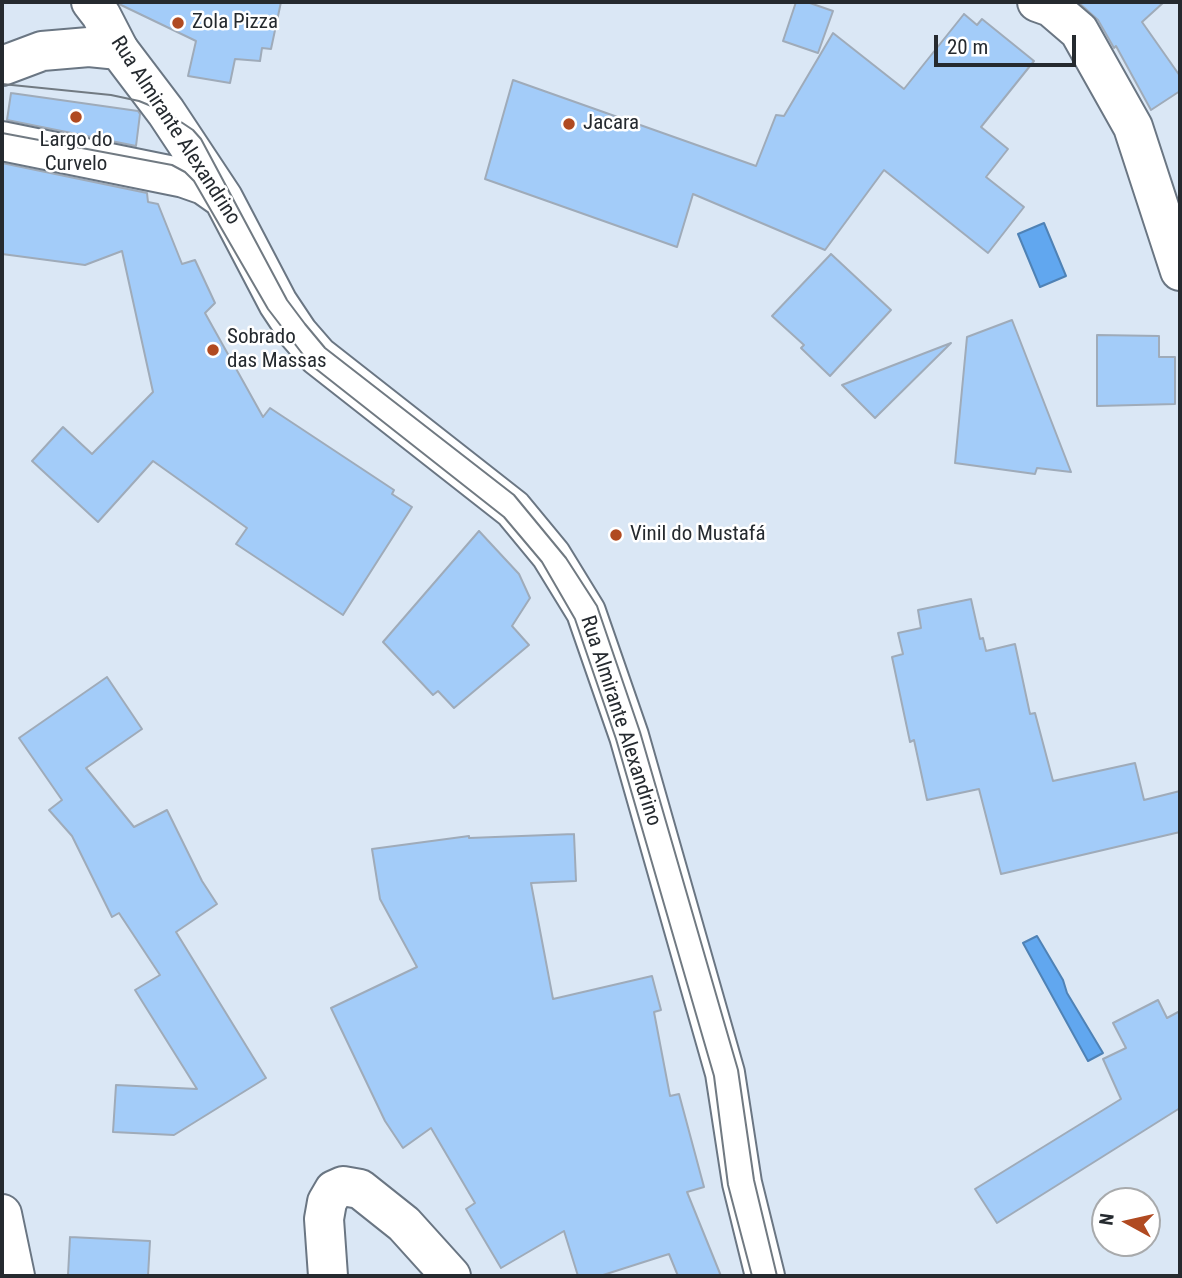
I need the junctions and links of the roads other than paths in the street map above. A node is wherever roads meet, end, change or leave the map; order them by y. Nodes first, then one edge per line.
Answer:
1 (1037, 2) edge
2 (102, 6) edge
3 (119, 50) junction
4 (2, 66) edge
5 (2, 141) edge
6 (223, 198) junction
7 (1180, 271) edge
8 (2, 1214) edge
9 (15, 1276) edge
10 (328, 1276) edge
11 (451, 1276) edge
12 (765, 1276) edge

1 - 7 street
2 - 3 street, Rua Almirante Alexandrino
3 - 4 street
3 - 6 street, Rua Almirante Alexandrino
5 - 6 street
6 - 12 street, Rua Almirante Alexandrino
8 - 9 street
10 - 11 street

